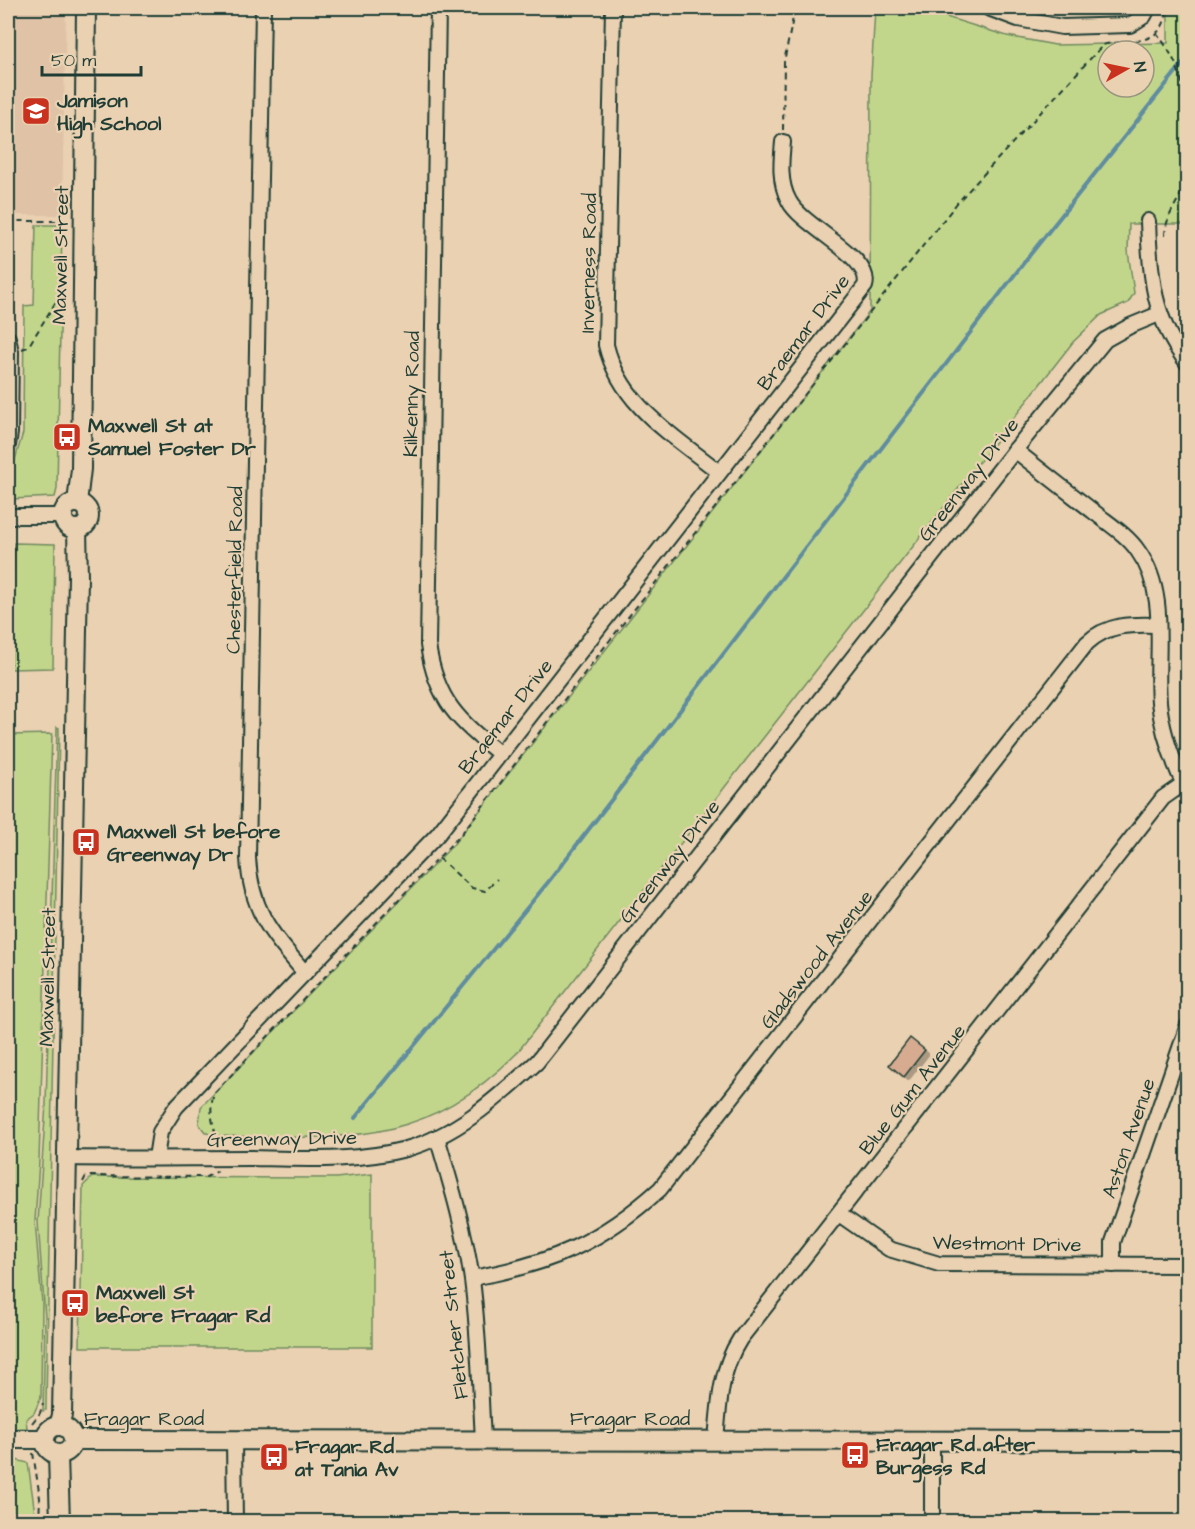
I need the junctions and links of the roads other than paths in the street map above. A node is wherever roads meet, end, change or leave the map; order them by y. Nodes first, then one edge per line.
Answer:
1 (86, 8) edge
2 (263, 8) edge
3 (438, 8) edge
4 (613, 8) edge
5 (988, 8) edge
6 (1146, 12) edge
7 (783, 142) road end
8 (1148, 221) dead end
9 (1159, 314) junction
10 (8, 338) edge
11 (1188, 364) edge
12 (8, 445) edge
13 (1015, 450) junction
14 (719, 472) junction
15 (77, 503) junction
16 (8, 516) edge
17 (63, 516) junction
18 (77, 529) junction
19 (1157, 625) junction
20 (500, 754) junction
21 (1185, 788) edge
22 (305, 973) junction
23 (1188, 1025) edge
24 (437, 1137) junction
25 (66, 1158) junction
26 (156, 1158) junction
27 (839, 1214) junction
28 (1113, 1265) junction
29 (1188, 1265) edge
30 (472, 1278) junction
31 (59, 1426) junction
32 (45, 1438) junction
33 (8, 1439) edge
34 (73, 1440) junction
35 (234, 1440) junction
36 (483, 1440) junction
37 (716, 1441) junction
38 (932, 1441) junction
39 (1188, 1441) edge
40 (58, 1455) junction
41 (60, 1521) edge
42 (235, 1521) edge
43 (932, 1521) edge

1 - 15 main road, Maxwell Street
2 - 22 street, Chesterfield Road
3 - 20 street, Kilkenny Road
4 - 14 street, Inverness Road
5 - 6 street
7 - 14 street, Braemar Drive
8 - 9 street
9 - 11 street
9 - 13 street, Greenway Drive
10 - 12 street
13 - 19 street
13 - 24 street, Greenway Drive
14 - 20 street, Braemar Drive
15 - 17 main road
15 - 18 main road, Maxwell Street
16 - 17 street
17 - 18 main road
18 - 25 main road, Maxwell Street
19 - 21 street
19 - 30 street, Gladswood Avenue
20 - 22 street, Braemar Drive
21 - 27 street, Blue Gum Avenue
22 - 26 street, Braemar Drive
23 - 28 street, Aston Avenue
24 - 26 street, Greenway Drive
24 - 30 street, Fletcher Street
25 - 26 street, Greenway Drive
25 - 31 main road, Maxwell Street
27 - 28 street, Westmont Drive
27 - 37 street, Blue Gum Avenue
28 - 29 street, Westmont Drive
30 - 36 street, Fletcher Street
31 - 32 main road
31 - 34 main road
32 - 33 main road
32 - 40 main road
34 - 35 main road, Fragar Road
34 - 40 main road
35 - 36 main road, Fragar Road
35 - 42 street
36 - 37 main road, Fragar Road
37 - 38 main road, Fragar Road
38 - 39 main road, Fragar Road
38 - 43 street
40 - 41 main road

